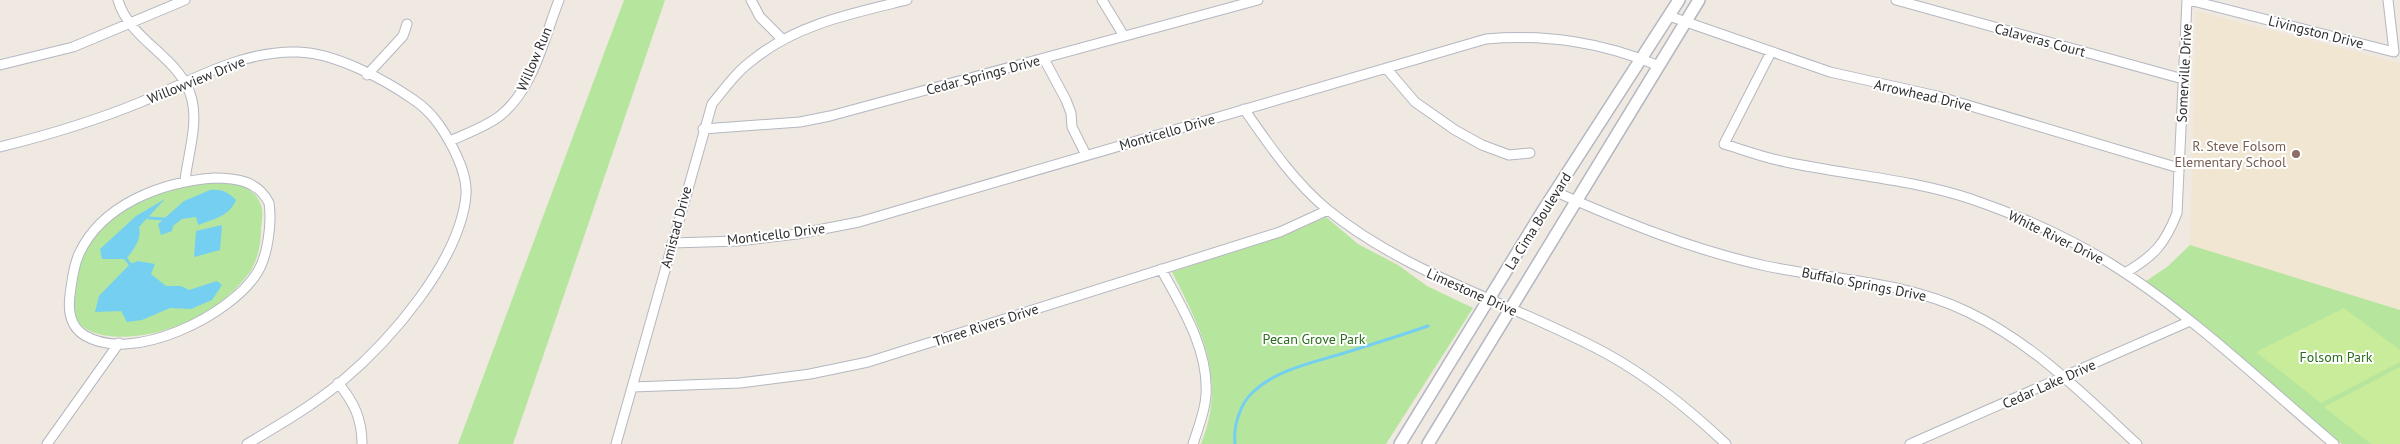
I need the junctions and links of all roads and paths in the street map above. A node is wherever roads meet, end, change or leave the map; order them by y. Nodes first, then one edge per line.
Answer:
1 (118, 0) edge
2 (185, 0) edge
3 (558, 0) edge
4 (751, 0) edge
5 (906, 0) edge
6 (1102, 0) edge
7 (1258, 0) edge
8 (1679, 0) edge
9 (1699, 0) edge
10 (1896, 0) edge
11 (2188, 0) edge
12 (2388, 0) edge
13 (1669, 16) junction
14 (1686, 21) junction
15 (129, 23) junction
16 (407, 24) dead end
17 (1124, 36) junction
18 (782, 39) junction
19 (1771, 52) junction
20 (1642, 58) junction
21 (1044, 59) junction
22 (0, 65) edge
23 (1659, 66) junction
24 (1386, 68) junction
25 (367, 75) junction
26 (2183, 79) junction
27 (185, 82) junction
28 (1244, 109) junction
29 (704, 129) junction
30 (450, 141) junction
31 (0, 147) edge
32 (1530, 153) dead end
33 (1086, 155) junction
34 (2179, 168) junction
35 (185, 180) junction
36 (1556, 192) junction
37 (1576, 201) junction
38 (1328, 210) junction
39 (672, 243) junction
40 (1161, 269) junction
41 (2125, 273) junction
42 (1489, 301) junction
43 (1511, 309) junction
44 (2188, 322) junction
45 (119, 343) junction
46 (2064, 377) junction
47 (338, 383) junction
48 (633, 387) junction
49 (47, 444) edge
50 (247, 444) edge
51 (362, 444) edge
52 (616, 444) edge
53 (1193, 444) edge
54 (1400, 444) edge
55 (1428, 444) edge
56 (1726, 444) edge
57 (1910, 444) edge
58 (2137, 444) edge
59 (2334, 444) edge

1 - 15 street
2 - 15 street
3 - 30 street, Willow Run
4 - 18 street
5 - 18 street, Amistad Drive
6 - 17 street
7 - 17 street, Cedar Springs Drive
8 - 13 street, La Cima Boulevard
9 - 14 street, La Cima Boulevard
10 - 26 street, Calaveras Court
11 - 12 street, Livingston Drive
11 - 26 street, Somerville Drive
13 - 14 street, Arrowhead Drive
13 - 20 street, La Cima Boulevard
14 - 19 street, Arrowhead Drive
14 - 23 street, La Cima Boulevard
15 - 22 street
15 - 27 street
16 - 25 street
17 - 21 street, Cedar Springs Drive
18 - 29 street, Amistad Drive
19 - 34 street, Arrowhead Drive
19 - 41 street, White River Drive
20 - 23 street, Monticello Drive
20 - 24 street, Monticello Drive
20 - 36 street, La Cima Boulevard
21 - 29 street, Cedar Springs Drive
21 - 33 street
23 - 37 street, La Cima Boulevard
24 - 28 street, Monticello Drive
24 - 32 street
25 - 27 street, Willowview Drive
25 - 30 street, Willowview Drive
26 - 34 street, Somerville Drive
27 - 31 street, Willowview Drive
27 - 35 street
28 - 33 street, Monticello Drive
28 - 38 street, Limestone Drive
29 - 39 street, Amistad Drive
30 - 47 street, Willowview Drive
33 - 39 street, Monticello Drive
34 - 41 street, Somerville Drive
35 - 45 street
35 - 45 street
36 - 37 street, Buffalo Springs Drive
36 - 42 street, La Cima Boulevard
37 - 43 street, La Cima Boulevard
37 - 46 street, Buffalo Springs Drive
38 - 40 street, Three Rivers Drive
38 - 42 street, Limestone Drive
39 - 48 street, Amistad Drive
40 - 48 street, Three Rivers Drive
40 - 53 street
41 - 44 street, White River Drive
42 - 43 street, Limestone Drive
42 - 54 street, La Cima Boulevard
43 - 55 street, La Cima Boulevard
43 - 56 street, Limestone Drive
44 - 46 street, Cedar Lake Drive
44 - 59 street, White River Drive
45 - 49 street
46 - 57 street, Cedar Lake Drive
46 - 58 street, Buffalo Springs Drive
47 - 50 street, Willowview Drive
47 - 51 street
48 - 52 street, Amistad Drive

